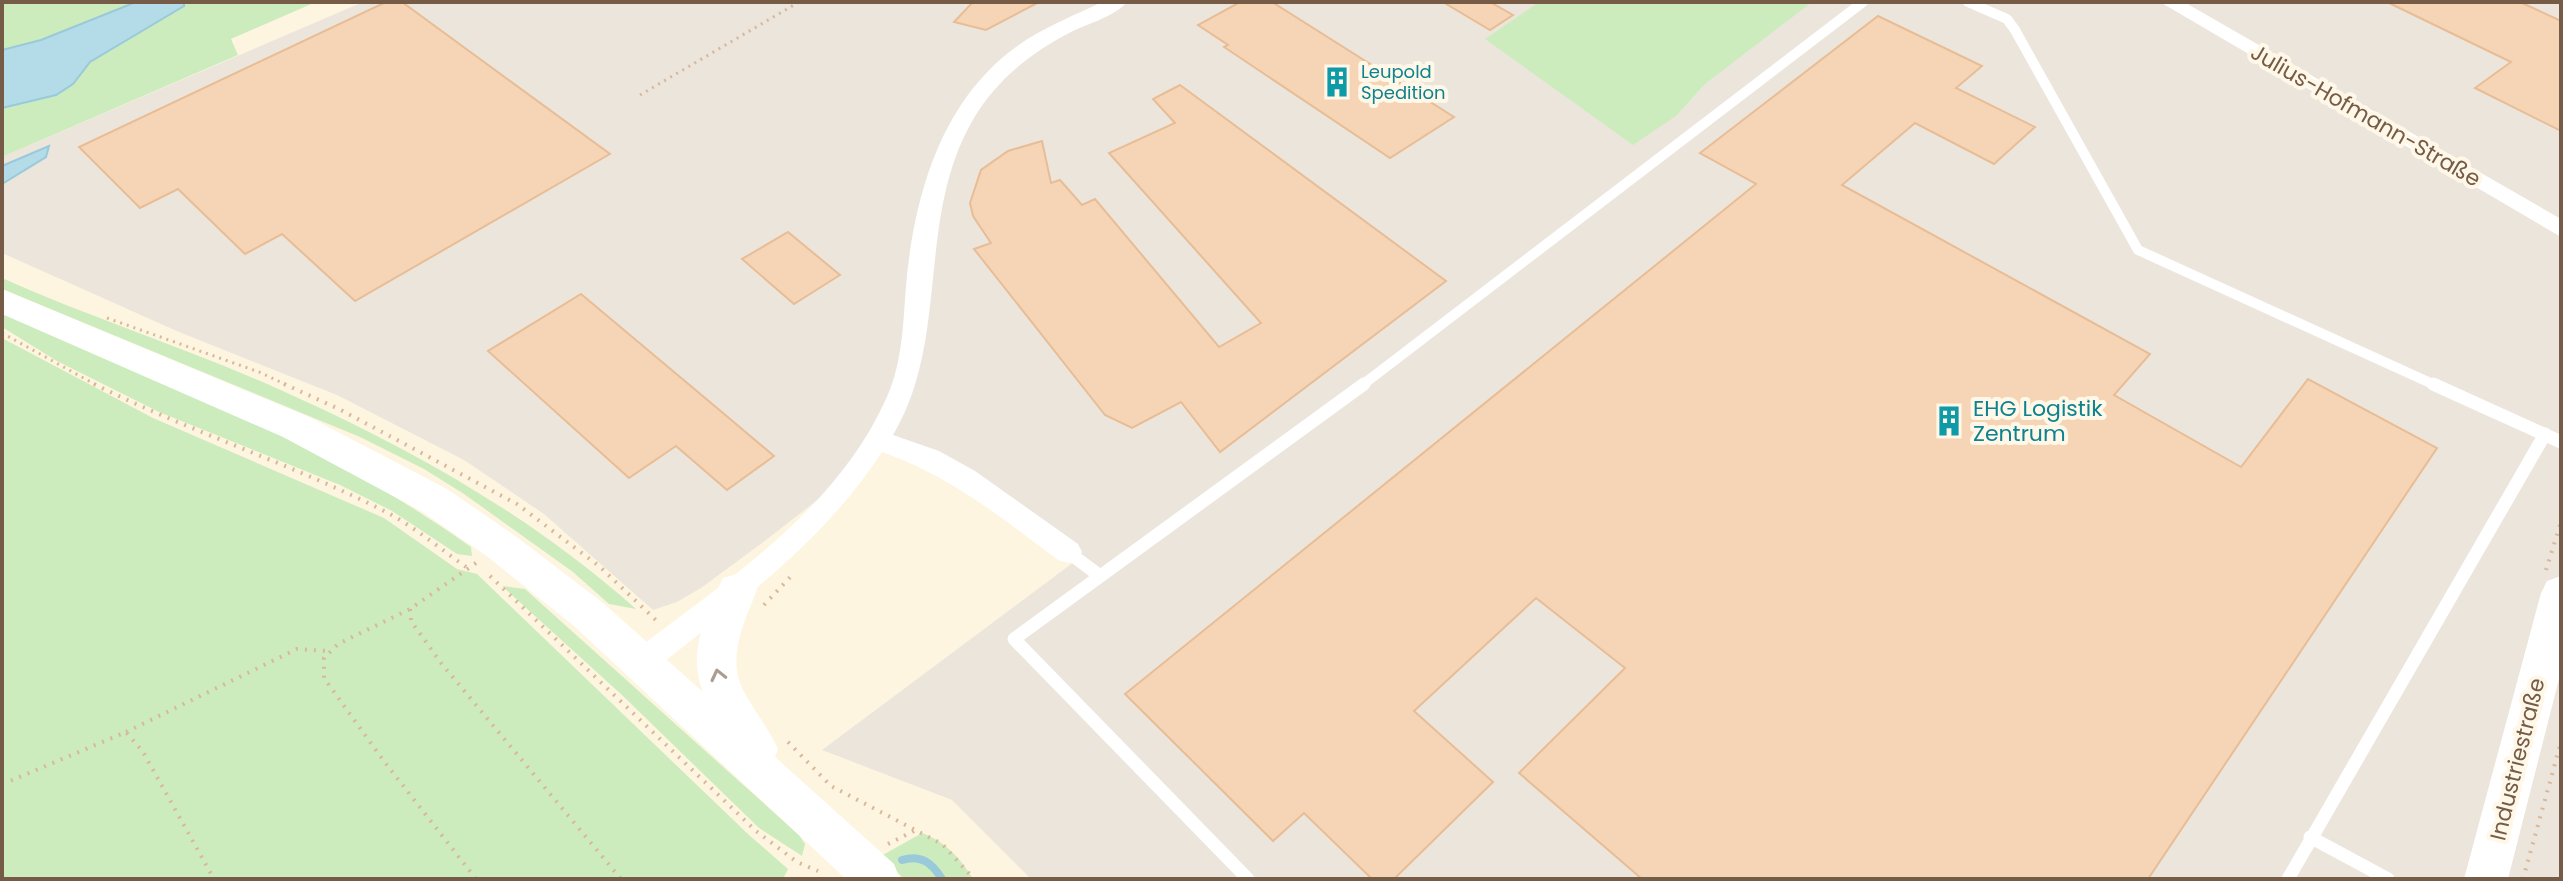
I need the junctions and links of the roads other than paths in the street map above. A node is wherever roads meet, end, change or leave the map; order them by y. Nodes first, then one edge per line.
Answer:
1 (1117, 2) edge
2 (1863, 2) edge
3 (1968, 2) edge
4 (2170, 2) edge
5 (2561, 229) edge
6 (2, 301) edge
7 (2545, 434) junction
8 (877, 440) junction
9 (2561, 442) edge
10 (1068, 552) joint
11 (1100, 576) junction
12 (737, 590) junction
13 (2561, 593) edge
14 (642, 662) junction
15 (783, 791) junction
16 (2310, 837) junction
17 (878, 879) edge
18 (1248, 879) edge
19 (2288, 879) edge
20 (2388, 879) edge
21 (2486, 879) edge

1 - 8 street
2 - 11 lane
3 - 7 lane
4 - 5 street, Julius-Hofmann-Straße
6 - 14 street
7 - 9 lane
7 - 16 lane
8 - 10 street
8 - 12 street
10 - 11 lane
11 - 18 lane
12 - 14 street
15 -> 12 street
13 - 21 street, Industriestraße
14 - 15 street
15 - 17 street
16 - 19 lane
16 - 20 lane

